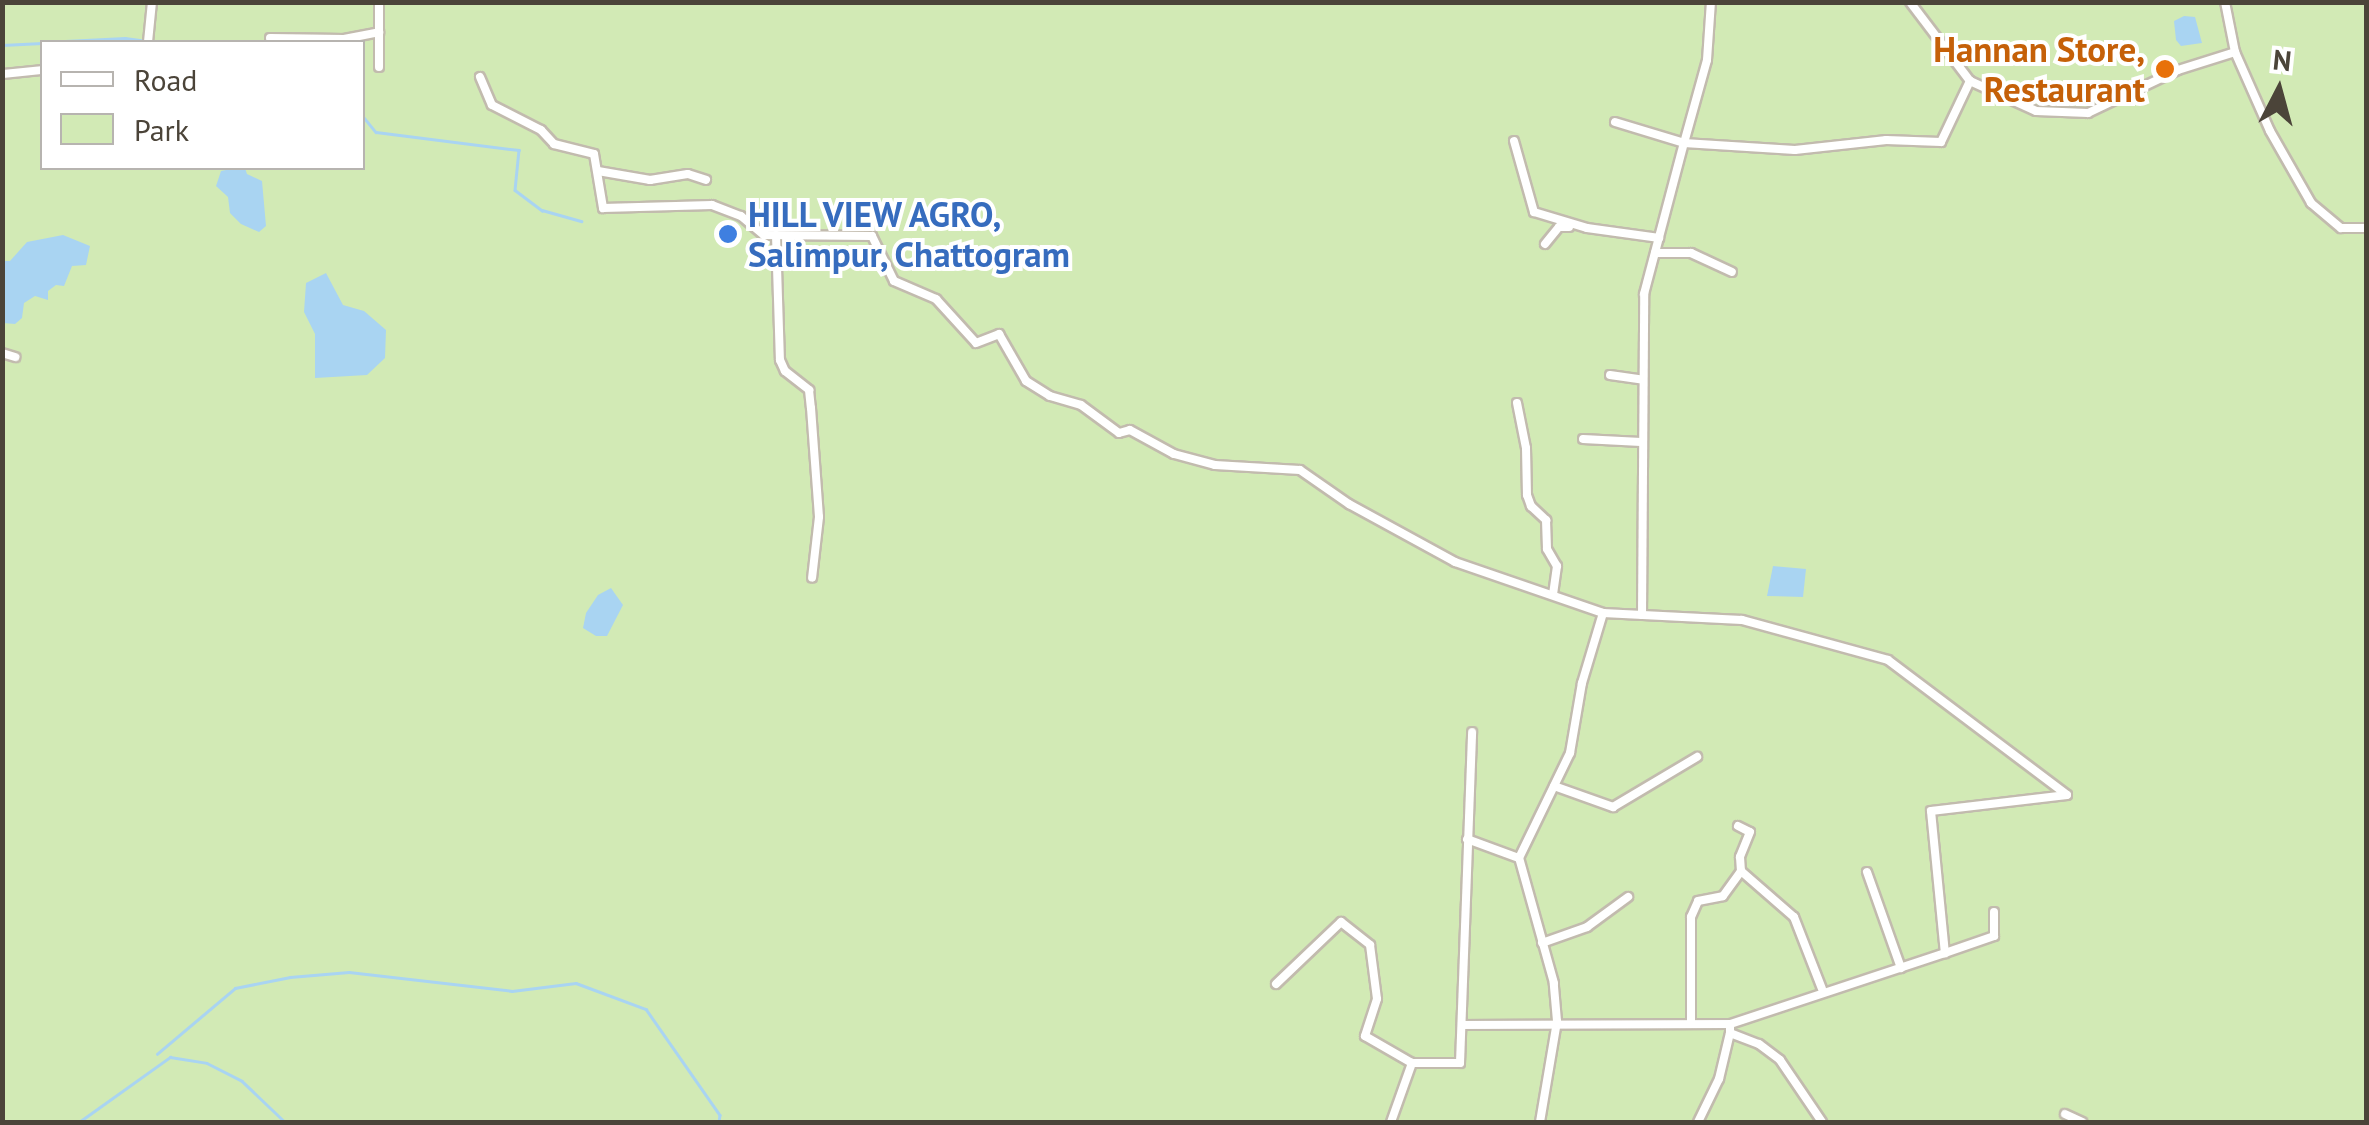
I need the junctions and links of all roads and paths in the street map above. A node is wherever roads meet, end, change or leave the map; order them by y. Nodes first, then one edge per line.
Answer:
1 (152, 2) edge
2 (379, 2) edge
3 (1711, 2) edge
4 (1910, 2) edge
5 (2225, 2) edge
6 (379, 32) junction
7 (270, 38) dead end
8 (148, 40) edge
9 (2235, 52) junction
10 (379, 67) dead end
11 (40, 70) edge
12 (2, 74) edge
13 (480, 77) dead end
14 (1970, 81) junction
15 (1615, 122) dead end
16 (1514, 141) dead end
17 (1684, 143) junction
18 (598, 171) junction
19 (706, 180) dead end
20 (1578, 226) junction
21 (2366, 228) edge
22 (776, 235) junction
23 (1659, 238) junction
24 (1544, 244) dead end
25 (1655, 253) junction
26 (1732, 272) dead end
27 (2, 353) edge
28 (15, 356) dead end
29 (1610, 376) dead end
30 (1640, 379) junction
31 (1517, 403) dead end
32 (1584, 439) dead end
33 (1641, 442) junction
34 (812, 578) dead end
35 (1552, 594) junction
36 (1603, 613) junction
37 (1642, 615) junction
38 (1472, 732) dead end
39 (1697, 757) dead end
40 (1554, 786) junction
41 (1738, 826) dead end
42 (1467, 839) junction
43 (1519, 858) junction
44 (1741, 871) junction
45 (1867, 872) dead end
46 (1628, 897) dead end
47 (1994, 912) dead end
48 (1542, 943) junction
49 (1945, 953) junction
50 (1901, 968) junction
51 (1276, 984) dead end
52 (1822, 989) dead end
53 (1557, 1021) junction
54 (1691, 1024) junction
55 (1463, 1025) junction
56 (1730, 1029) junction
57 (1412, 1063) junction
58 (2065, 1114) dead end
59 (1391, 1122) edge
60 (1540, 1122) edge
61 (1698, 1122) edge
62 (1822, 1122) edge
63 (2082, 1122) edge

1 - 8 street
2 - 6 street
3 - 17 street
4 - 14 street
5 - 9 street
6 - 7 street
6 - 10 street
9 - 14 street
9 - 21 street
11 - 12 street
13 - 18 street
14 - 17 street
15 - 17 street
16 - 20 street
17 - 23 street
18 - 19 street
18 - 22 street
20 - 23 street
20 - 24 street
22 - 34 street
22 - 35 street
23 - 25 street
25 - 26 street
25 - 30 street
27 - 28 street
29 - 30 street
30 - 33 street
31 - 35 street
32 - 33 street
33 - 37 street
35 - 36 street
36 - 37 street
36 - 40 street
37 - 49 street
38 - 42 street
39 - 40 street
40 - 43 street
41 - 44 street
42 - 43 street
42 - 55 street
43 - 48 street
44 - 52 street
44 - 54 street
45 - 50 street
46 - 48 street
47 - 49 street
48 - 53 street
49 - 50 street
50 - 56 street
51 - 57 street
53 - 54 street
53 - 55 street
53 - 60 street
54 - 56 street
55 - 57 street
56 - 61 street
56 - 62 street
57 - 59 street
58 - 63 street

